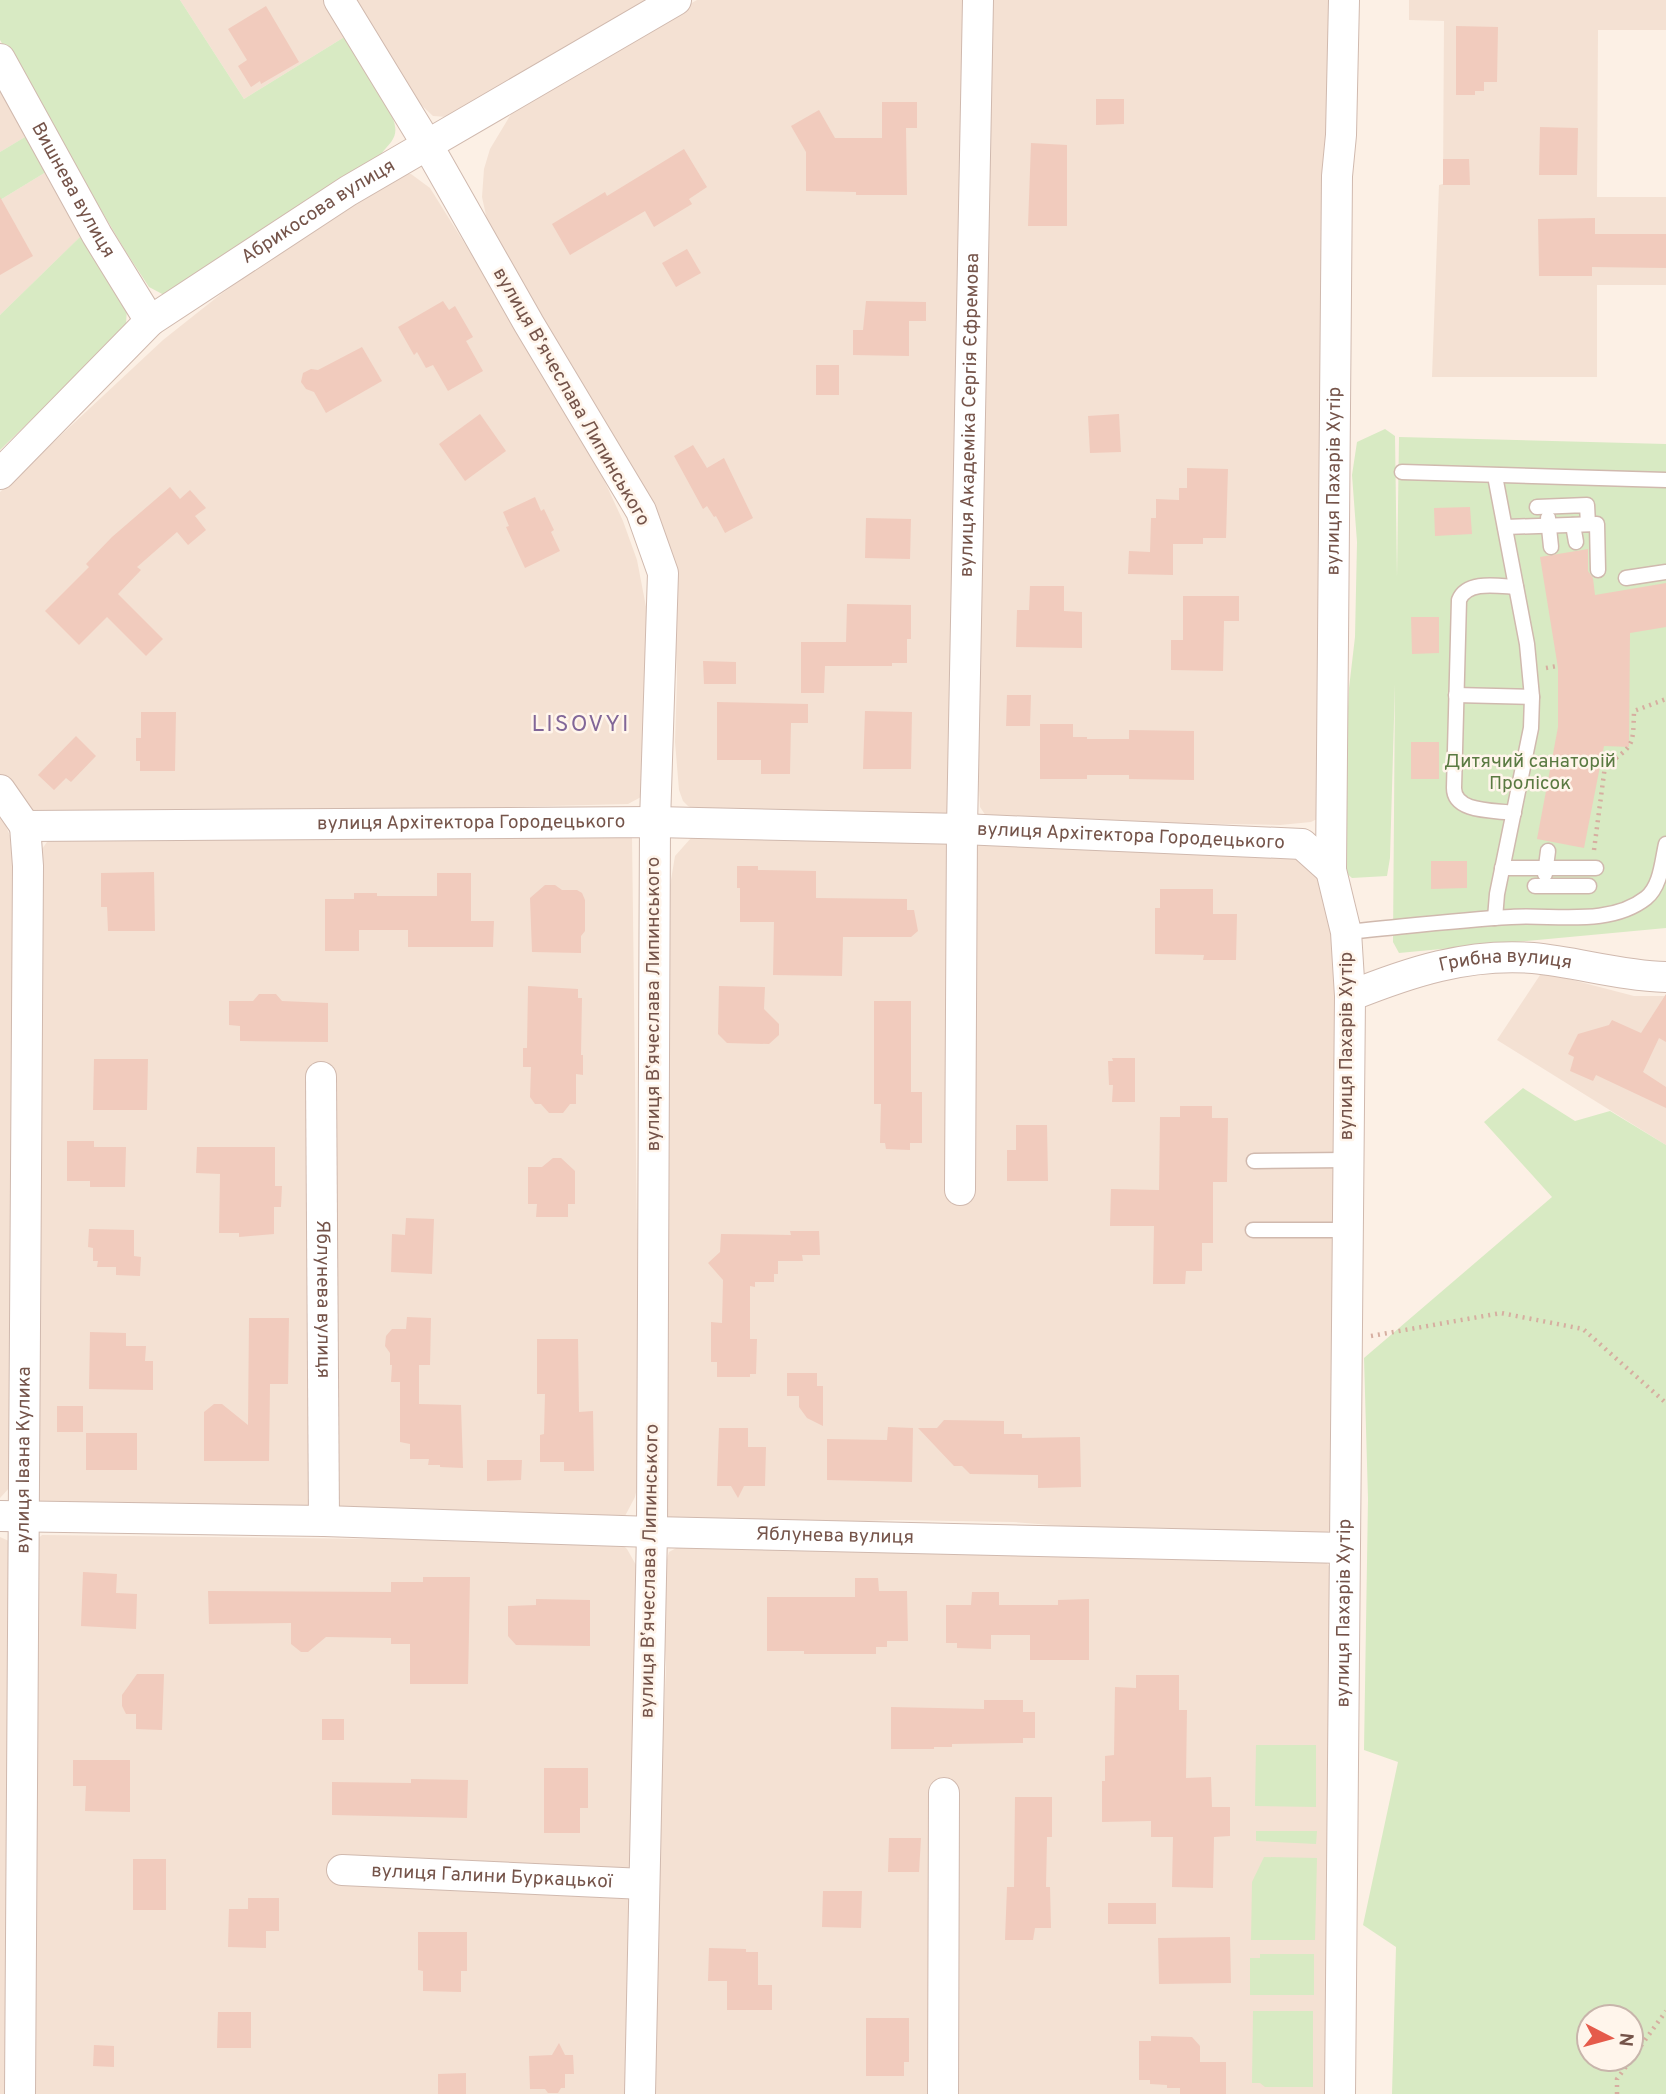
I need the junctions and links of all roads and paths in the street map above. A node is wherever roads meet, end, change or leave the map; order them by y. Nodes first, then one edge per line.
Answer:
1 (339, 0) edge
2 (676, 0) edge
3 (978, 0) edge
4 (1344, 0) edge
5 (0, 59) edge
6 (428, 146) junction
7 (150, 321) junction
8 (1402, 472) dead end
9 (0, 474) edge
10 (1495, 476) junction
11 (1666, 480) edge
12 (1581, 525) junction
13 (1548, 526) junction
14 (1505, 527) junction
15 (1576, 542) dead end
16 (1551, 547) dead end
17 (1598, 570) dead end
18 (1666, 572) edge
19 (1626, 578) dead end
20 (1516, 586) junction
21 (1456, 695) junction
22 (1532, 697) junction
23 (1666, 699) edge
24 (0, 790) edge
25 (1514, 813) junction
26 (655, 822) junction
27 (25, 826) junction
28 (962, 829) junction
29 (1666, 844) edge
30 (1548, 851) dead end
31 (1582, 866) junction
32 (1503, 868) junction
33 (1546, 868) junction
34 (1331, 870) junction
35 (1495, 918) junction
36 (1346, 933) junction
37 (1666, 977) edge
38 (1350, 996) junction
39 (321, 1077) dead end
40 (1348, 1160) junction
41 (1254, 1161) dead end
42 (960, 1190) dead end
43 (1253, 1230) dead end
44 (1348, 1230) junction
45 (1346, 1340) junction
46 (1666, 1403) edge
47 (11, 1516) edge
48 (324, 1521) junction
49 (652, 1532) junction
50 (1344, 1548) junction
51 (944, 1793) dead end
52 (342, 1870) dead end
53 (644, 1884) junction
54 (1666, 2011) edge
55 (20, 2094) edge
56 (640, 2094) edge
57 (943, 2094) edge
58 (1340, 2094) edge
59 (1617, 2094) edge

1 - 6 street, вулиця Вʼячеслава Липинського
2 - 6 street, Абрикосова вулиця
3 - 28 street, вулиця Академіка Сергія Єфремова
4 - 34 street, вулиця Пахарів Хутір
5 - 7 street, Вишнева вулиця
6 - 7 street, Абрикосова вулиця
6 - 26 street, вулиця Вʼячеслава Липинського
7 - 9 street, Абрикосова вулиця
8 - 10 lane
10 - 11 lane
10 - 14 lane
12 - 13 lane
12 - 13 lane
12 - 15 lane
12 - 17 lane
13 - 14 lane
13 - 16 lane
14 - 20 lane
18 - 19 lane
20 - 21 lane
20 - 22 lane
21 - 22 lane
21 - 25 lane
22 - 25 lane
23 - 31 path
24 - 27 street
25 - 32 lane
26 - 27 street, вулиця Архітектора Городецького
26 - 28 street, вулиця Архітектора Городецького
26 - 49 street, вулиця Вʼячеслава Липинського
27 - 47 street, вулиця Івана Кулика
28 - 34 street, вулиця Архітектора Городецького
28 - 42 street, вулиця Архітектора Городецького
29 - 35 lane
30 - 33 lane
31 - 33 lane
31 - 33 lane
32 - 33 lane
32 - 35 lane
34 - 36 street, вулиця Пахарів Хутір
35 - 36 lane
36 - 38 street, вулиця Пахарів Хутір
37 - 38 street, Грибна вулиця
38 - 40 street, вулиця Пахарів Хутір
39 - 48 street, Яблунева вулиця
40 - 41 lane
40 - 44 street, вулиця Пахарів Хутір
43 - 44 lane
44 - 45 street, вулиця Пахарів Хутір
45 - 46 path
45 - 50 street, вулиця Пахарів Хутір
47 - 48 street, Яблунева вулиця
47 - 55 street, вулиця Івана Кулика
48 - 49 street, Яблунева вулиця
49 - 50 street, Яблунева вулиця
49 - 53 street, вулиця Вʼячеслава Липинського
50 - 58 street, вулиця Пахарів Хутір
51 - 57 street
52 - 53 street, вулиця Галини Буркацької
53 - 56 street, вулиця Вʼячеслава Липинського
54 - 59 path

